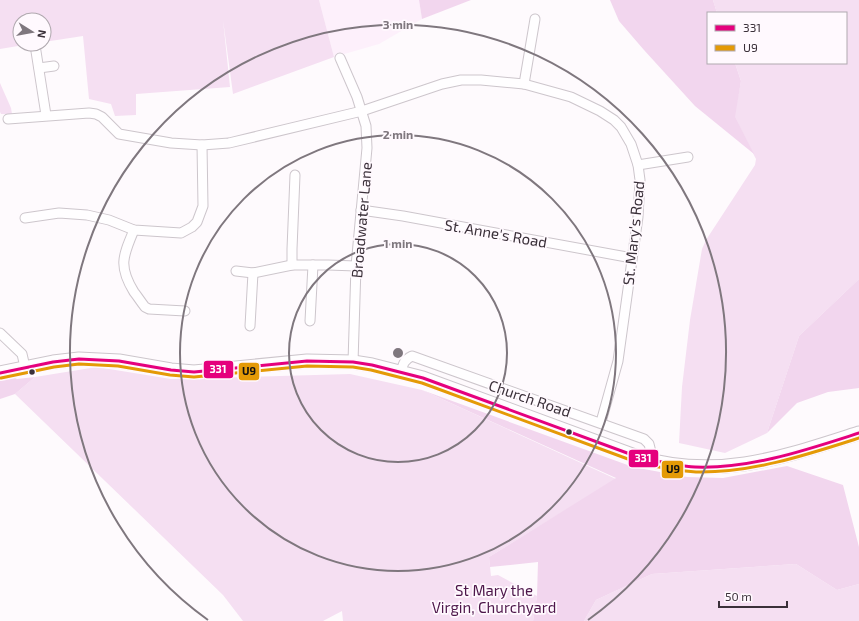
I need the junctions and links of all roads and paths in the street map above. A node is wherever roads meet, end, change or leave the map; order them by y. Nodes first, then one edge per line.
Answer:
1 (535, 19) dead end
2 (36, 52) edge
3 (340, 58) dead end
4 (54, 66) dead end
5 (39, 68) junction
6 (524, 84) junction
7 (362, 111) junction
8 (46, 115) junction
9 (8, 119) dead end
10 (202, 146) junction
11 (688, 157) dead end
12 (638, 166) junction
13 (295, 175) dead end
14 (360, 210) junction
15 (25, 218) dead end
16 (134, 230) junction
17 (632, 258) junction
18 (292, 265) junction
19 (313, 265) junction
20 (356, 266) junction
21 (236, 271) dead end
22 (253, 273) junction
23 (185, 311) dead end
24 (310, 321) dead end
25 (250, 326) dead end
26 (0, 334) edge
27 (353, 362) junction
28 (25, 367) junction
29 (401, 372) junction
30 (0, 373) edge
31 (601, 422) junction
32 (859, 433) edge
33 (650, 460) junction

1 - 6 street
2 - 5 street
3 - 7 street, Broadwater Lane
4 - 5 street
5 - 8 street
6 - 7 street, St. Mary's Road
6 - 12 street, St. Mary's Road
7 - 10 street, St. Mary's Road
7 - 14 street, Broadwater Lane
8 - 9 street, St. Mary's Road
8 - 10 street, St. Mary's Road
10 - 16 street
11 - 12 street
12 - 17 street, St. Mary's Road
13 - 18 street
14 - 17 street, St. Anne's Road
14 - 20 street, Broadwater Lane
15 - 16 street
16 - 23 street
17 - 31 street, St. Mary's Road
18 - 19 street
18 - 22 street
19 - 20 street
19 - 24 street
20 - 27 street, Broadwater Lane
21 - 22 street
22 - 25 street
26 - 28 street
27 - 28 street
27 - 29 street
28 - 30 street
29 - 31 street, Church Road
29 - 33 street
31 - 33 street, Church Road
32 - 33 street

